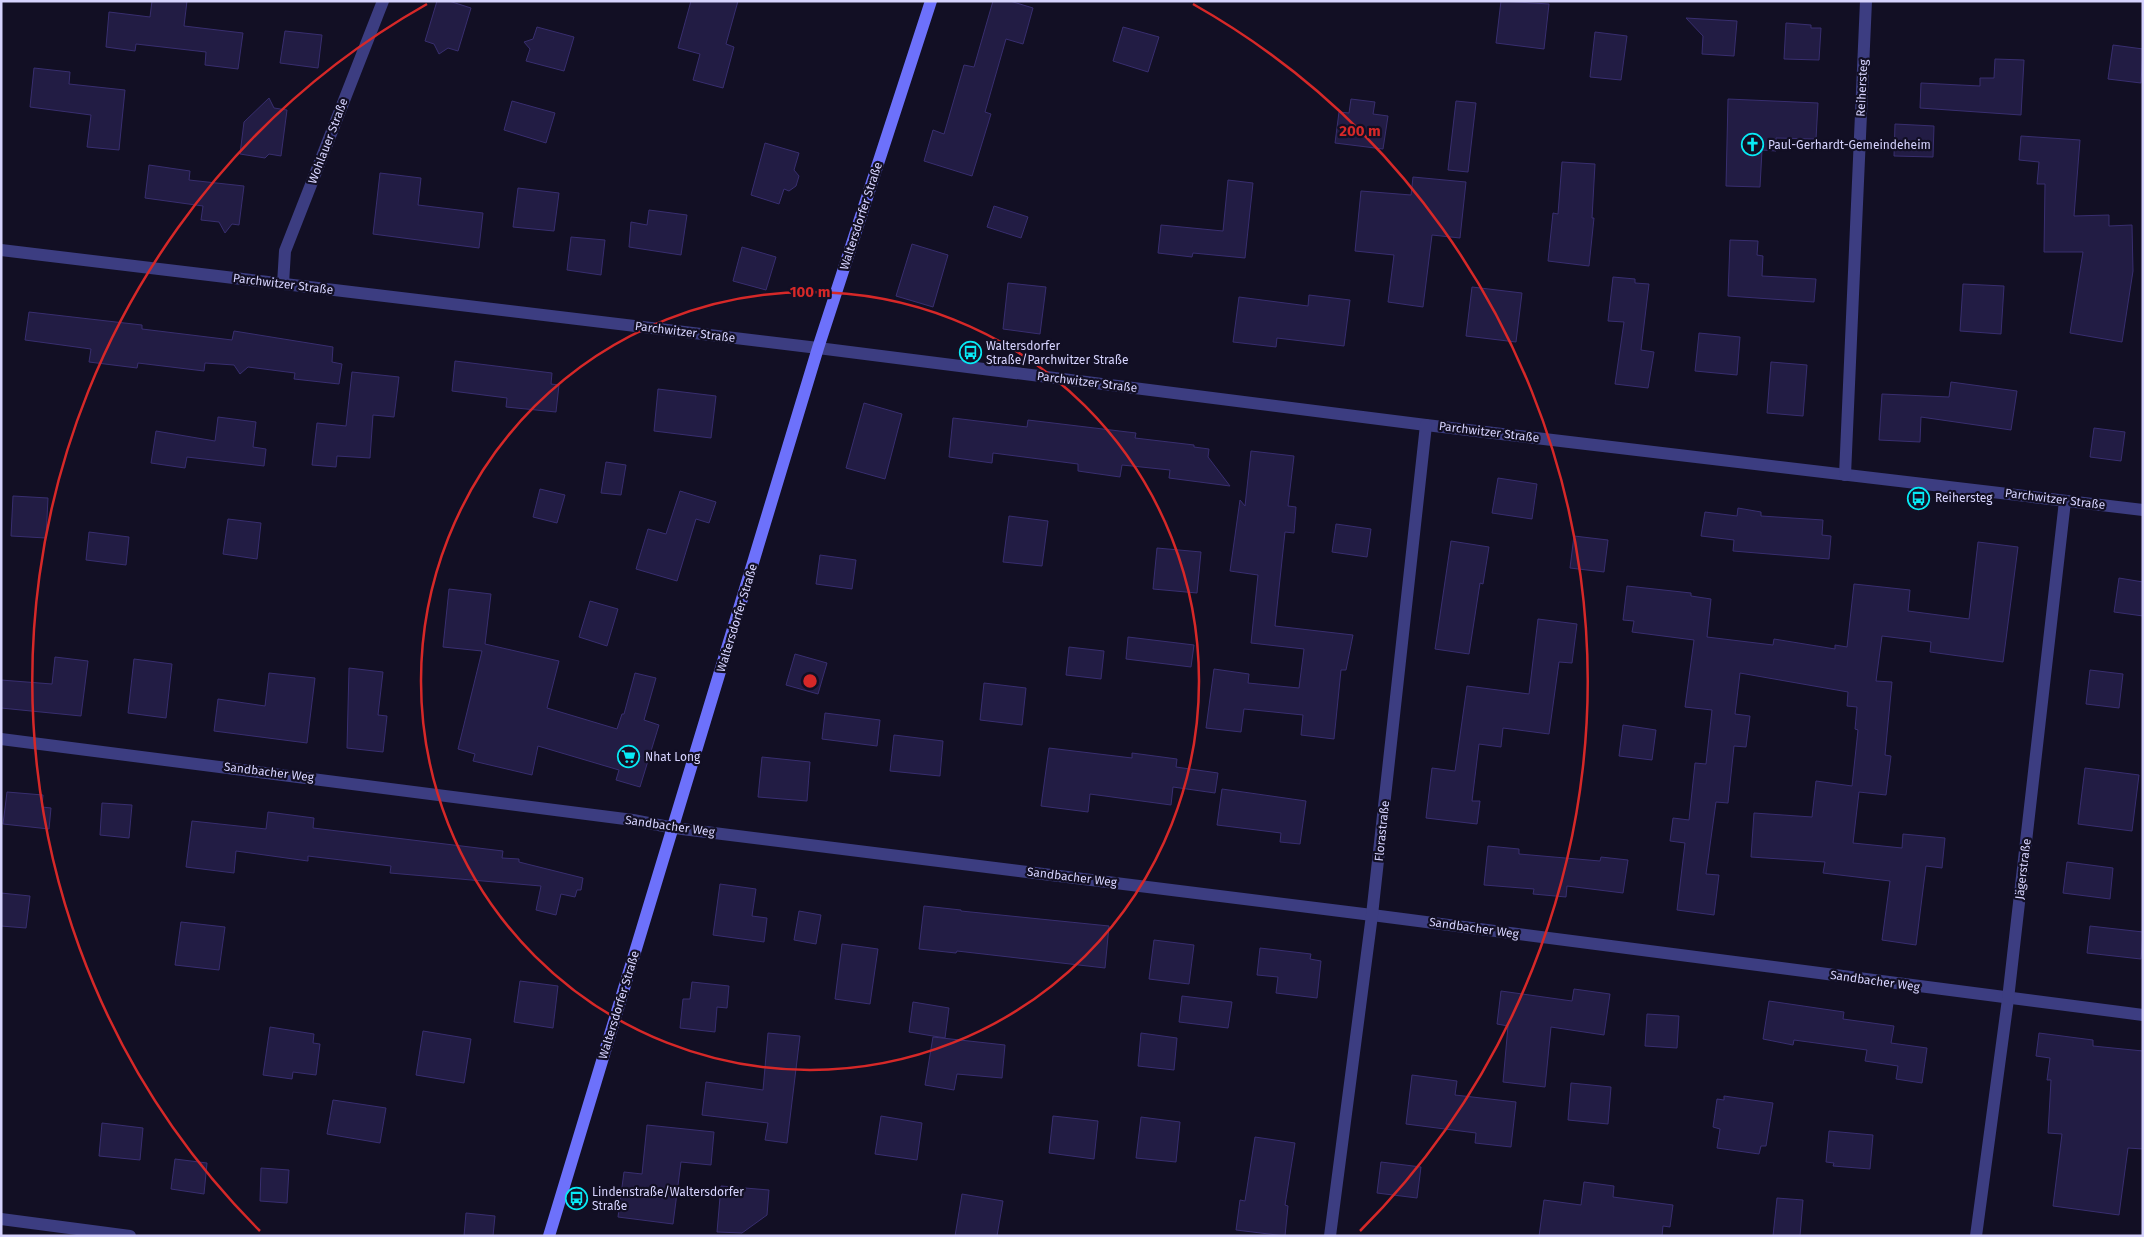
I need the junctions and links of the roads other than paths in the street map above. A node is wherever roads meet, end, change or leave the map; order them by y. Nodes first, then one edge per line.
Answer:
1 (383, 1) edge
2 (931, 1) edge
3 (1866, 1) edge
4 (1, 250) edge
5 (283, 284) junction
6 (818, 348) junction
7 (1426, 425) junction
8 (1845, 475) junction
9 (2065, 501) junction
10 (2143, 510) edge
11 (1, 739) edge
12 (674, 828) junction
13 (1372, 915) junction
14 (2008, 999) junction
15 (2143, 1015) edge
16 (1, 1219) edge
17 (130, 1236) edge
18 (549, 1236) edge
19 (1330, 1236) edge
20 (1976, 1236) edge

1 - 5 street, Wohlauer Straße
2 - 6 street, Waltersdorfer Straße
3 - 8 street, Reihersteg
4 - 5 street, Parchwitzer Straße
5 - 6 street, Parchwitzer Straße
6 - 7 street, Parchwitzer Straße
6 - 12 street, Waltersdorfer Straße
7 - 8 street, Parchwitzer Straße
7 - 13 street, Florastraße
8 - 9 street, Parchwitzer Straße
9 - 10 street, Parchwitzer Straße
9 - 14 street, Jägerstraße
11 - 12 street, Sandbacher Weg
12 - 13 street, Sandbacher Weg
12 - 18 street, Waltersdorfer Straße
13 - 14 street, Sandbacher Weg
13 - 19 street, Florastraße
14 - 15 street, Sandbacher Weg
14 - 20 street, Jägerstraße
16 - 17 street

